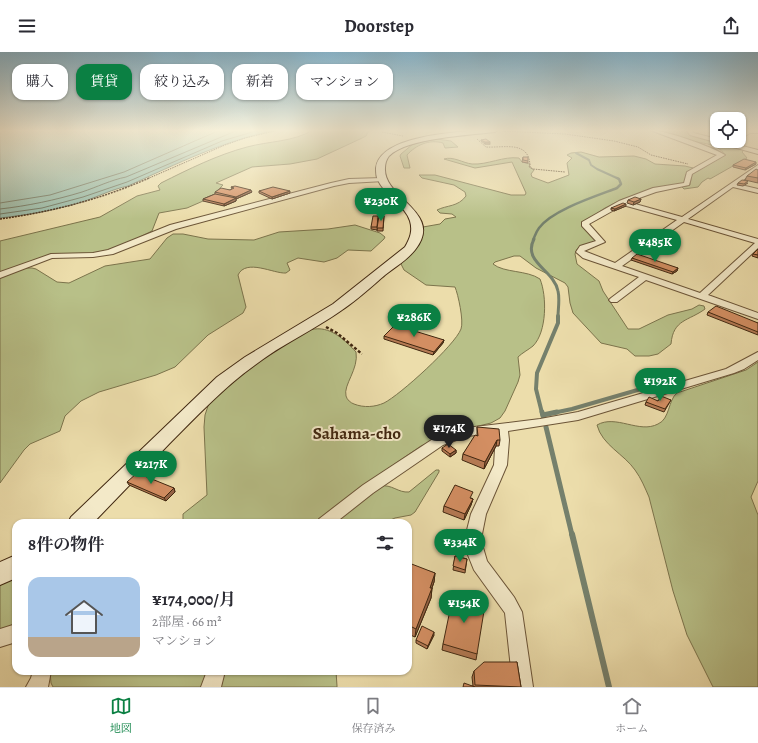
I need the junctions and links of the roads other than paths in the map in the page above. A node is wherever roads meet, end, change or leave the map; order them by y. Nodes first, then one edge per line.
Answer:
1 (382, 160) edge
2 (712, 160) edge
3 (758, 168) edge
4 (382, 180) junction
5 (732, 185) junction
6 (758, 191) edge
7 (621, 202) junction
8 (682, 220) junction
9 (758, 241) edge
10 (758, 244) edge
11 (616, 266) junction
12 (0, 276) edge
13 (645, 277) junction
14 (702, 296) junction
15 (614, 300) dead end
16 (758, 316) edge
17 (758, 355) edge
18 (500, 428) junction
19 (82, 519) edge
20 (329, 519) edge
21 (12, 568) edge
22 (0, 574) edge
23 (12, 634) edge
24 (0, 638) edge
25 (41, 675) edge
26 (215, 675) edge
27 (36, 687) edge
28 (211, 687) edge
29 (523, 687) edge

1 - 4 street
2 - 7 street
3 - 5 street
4 - 12 street
4 - 19 street
5 - 6 street
5 - 8 street
7 - 8 street
7 - 11 street
8 - 9 street
8 - 11 street
10 - 14 street
11 - 13 street
13 - 14 street
13 - 15 street
14 - 16 street
17 - 18 street
18 - 20 street
18 - 29 street
21 - 22 street
23 - 24 street
25 - 27 street
26 - 28 street

